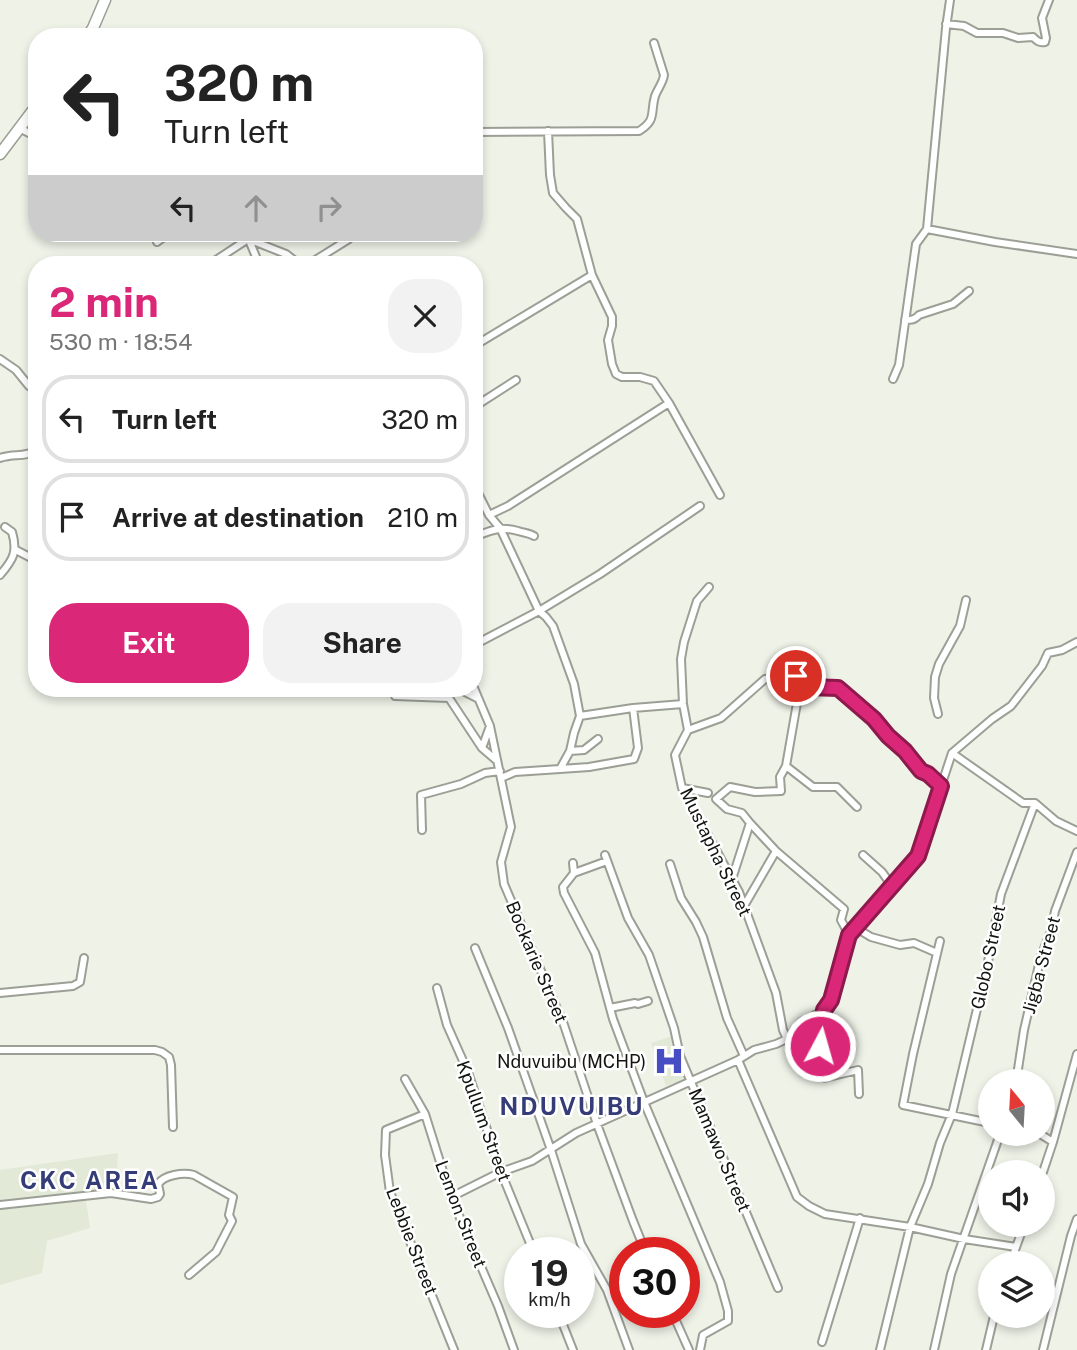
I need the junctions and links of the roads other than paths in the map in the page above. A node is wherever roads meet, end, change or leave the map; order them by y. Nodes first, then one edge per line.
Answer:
1 (105, 0) edge
2 (950, 0) edge
3 (1049, 0) edge
4 (946, 24) junction
5 (93, 28) edge
6 (654, 43) dead end
7 (28, 116) edge
8 (19, 128) junction
9 (548, 131) junction
10 (28, 132) edge
11 (483, 132) edge
12 (0, 154) edge
13 (927, 229) junction
14 (239, 242) edge
15 (260, 242) edge
16 (344, 242) edge
17 (1077, 254) edge
18 (221, 256) edge
19 (289, 256) edge
20 (322, 256) edge
21 (592, 275) junction
22 (969, 291) dead end
23 (905, 320) junction
24 (483, 341) edge
25 (0, 359) edge
26 (893, 379) dead end
27 (516, 380) dead end
28 (28, 385) edge
29 (483, 401) edge
30 (669, 403) junction
31 (28, 455) edge
32 (0, 458) edge
33 (720, 495) dead end
34 (483, 502) edge
35 (700, 506) dead end
36 (489, 514) junction
37 (5, 527) dead end
38 (500, 528) junction
39 (483, 534) edge
40 (534, 536) dead end
41 (16, 550) junction
42 (28, 556) edge
43 (0, 575) edge
44 (709, 587) dead end
45 (966, 600) dead end
46 (539, 611) junction
47 (483, 640) edge
48 (1077, 642) edge
49 (807, 687) junction
50 (422, 697) edge
51 (449, 698) joint
52 (478, 698) edge
53 (683, 704) junction
54 (633, 708) junction
55 (938, 714) dead end
56 (580, 716) junction
57 (490, 726) junction
58 (688, 730) junction
59 (598, 739) dead end
60 (482, 748) junction
61 (570, 751) junction
62 (952, 753) junction
63 (498, 762) junction
64 (786, 766) junction
65 (560, 769) junction
66 (500, 775) junction
67 (941, 786) junction
68 (682, 788) junction
69 (708, 793) dead end
70 (1035, 803) junction
71 (858, 807) dead end
72 (750, 823) junction
73 (422, 830) dead end
74 (1077, 831) edge
75 (776, 852) junction
76 (1077, 852) edge
77 (863, 855) dead end
78 (573, 863) dead end
79 (670, 864) dead end
80 (574, 873) junction
81 (732, 879) junction
82 (892, 886) junction
83 (744, 906) junction
84 (856, 928) junction
85 (849, 935) junction
86 (940, 941) dead end
87 (475, 948) dead end
88 (937, 953) junction
89 (84, 958) dead end
90 (437, 988) dead end
91 (0, 993) edge
92 (648, 1001) dead end
93 (610, 1008) junction
94 (824, 1010) junction
95 (787, 1039) junction
96 (0, 1050) edge
97 (1077, 1054) edge
98 (741, 1058) junction
99 (1018, 1069) edge
100 (405, 1079) dead end
101 (690, 1080) junction
102 (859, 1094) dead end
103 (644, 1102) junction
104 (425, 1114) junction
105 (952, 1114) junction
106 (978, 1120) edge
107 (597, 1124) junction
108 (173, 1127) dead end
109 (1055, 1138) edge
110 (996, 1146) edge
111 (551, 1150) junction
112 (501, 1172) junction
113 (451, 1197) junction
114 (0, 1205) edge
115 (860, 1218) junction
116 (1077, 1219) edge
117 (909, 1227) junction
118 (527, 1237) edge
119 (639, 1237) edge
120 (1020, 1237) edge
121 (964, 1239) junction
122 (1016, 1247) junction
123 (1015, 1251) edge
124 (189, 1275) dead end
125 (778, 1288) dead end
126 (564, 1328) edge
127 (679, 1328) edge
128 (991, 1328) edge
129 (822, 1342) dead end
130 (454, 1350) edge
131 (514, 1350) edge
132 (573, 1350) edge
133 (629, 1350) edge
134 (689, 1350) edge
135 (700, 1350) edge
136 (880, 1350) edge
137 (934, 1350) edge
138 (986, 1350) edge
139 (1043, 1350) edge

1 - 5 main road
2 - 4 street
3 - 4 street
4 - 13 street
6 - 9 street
7 - 8 main road
8 - 10 street
8 - 12 main road
9 - 11 street
9 - 21 street
13 - 17 street
13 - 23 street
14 - 18 street
15 - 19 street
16 - 20 street
21 - 24 street
21 - 30 street
22 - 23 street
23 - 26 street
25 - 28 street
27 - 29 street
30 - 33 street
30 - 36 street
31 - 32 street
34 - 36 street
35 - 46 street
36 - 38 street
37 - 41 street
38 - 39 street
38 - 40 street
38 - 46 street
41 - 42 street
41 - 43 street
44 - 53 street
45 - 55 street
46 - 47 street
46 - 56 street
48 - 62 street
49 - 58 street
49 - 64 street
49 - 67 street
50 - 51 street
51 - 60 street
52 - 57 street, Bockarie Street
53 - 54 street
53 - 58 street
54 - 56 street
54 - 65 street
56 - 61 street
57 - 60 street
57 - 63 street, Bockarie Street
58 - 68 street, Mustapha Street
59 - 61 street
60 - 63 street
61 - 65 street
62 - 67 street
62 - 70 street
63 - 66 street, Bockarie Street
64 - 71 street
64 - 72 street
65 - 66 street
66 - 73 street
66 - 107 street, Bockarie Street
67 - 82 street
68 - 69 street
68 - 81 street, Mustapha Street
70 - 74 street
70 - 105 street, Globo Street
72 - 75 street
72 - 81 street
75 - 83 street
75 - 85 street
76 - 99 street, Jigba Street
77 - 82 street
78 - 80 street
79 - 98 street
80 - 93 street
80 - 101 street, Mamawo Street
81 - 83 street, Mustapha Street
82 - 84 street
83 - 95 street, Mustapha Street
84 - 85 street
84 - 88 street
85 - 94 street
86 - 88 street
87 - 111 street
88 - 105 street
89 - 91 street
90 - 112 street, Kpullum Street
92 - 93 street
93 - 103 street
94 - 95 street
94 - 102 street
95 - 98 street
96 - 108 street
97 - 109 street
98 - 101 street
98 - 115 street
100 - 104 street, Lemon Street
101 - 103 street
101 - 125 street, Mamawo Street
103 - 107 street
103 - 135 street
104 - 113 street, Lemon Street
104 - 130 street, Lebbie Street
105 - 106 street
105 - 117 street, Globo Street
107 - 111 street
107 - 119 street, Bockarie Street
110 - 121 street
111 - 112 street
111 - 133 street
112 - 113 street
112 - 118 street, Kpullum Street
113 - 131 street, Lemon Street
114 - 124 street
115 - 117 street
115 - 129 street
116 - 139 street
117 - 121 street
117 - 136 street, Globo Street
120 - 122 street
121 - 122 street
121 - 137 street
122 - 123 street
126 - 132 street
127 - 134 street
128 - 138 street

